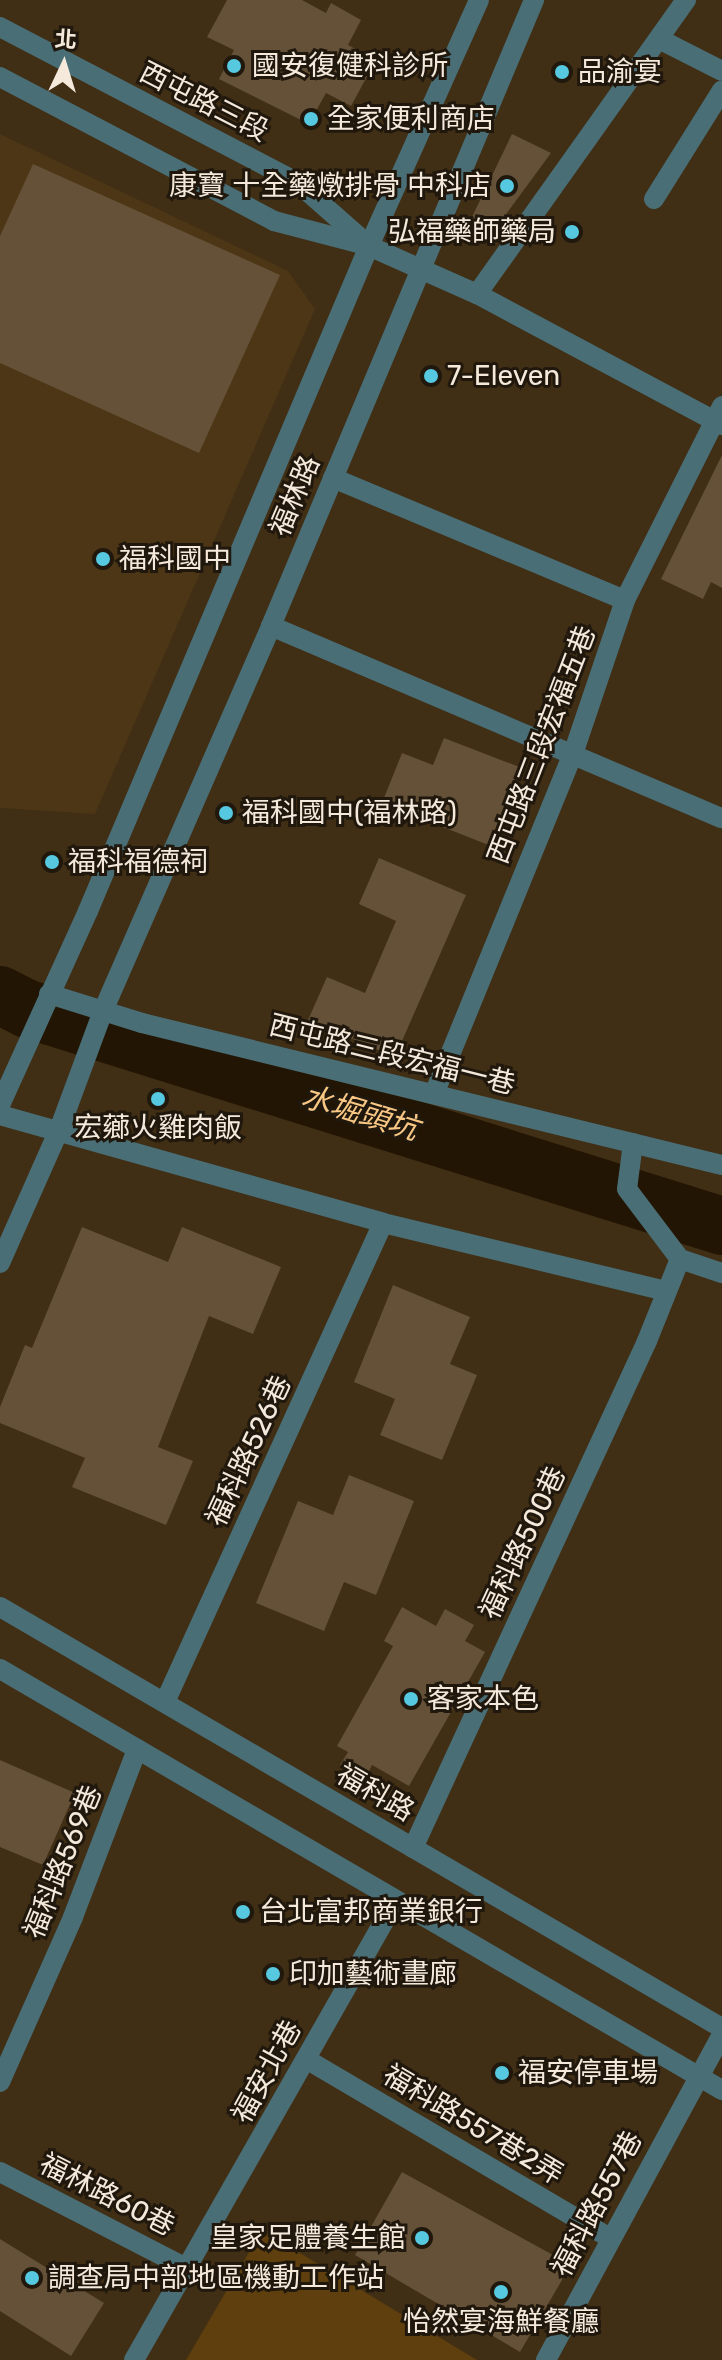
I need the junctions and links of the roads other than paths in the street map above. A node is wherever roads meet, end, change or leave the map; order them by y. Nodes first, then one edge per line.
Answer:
1 (479, 0) edge
2 (534, 0) edge
3 (686, 0) edge
4 (0, 27) edge
5 (661, 40) junction
6 (722, 71) edge
7 (0, 77) edge
8 (722, 90) edge
9 (654, 199) dead end
10 (369, 246) junction
11 (419, 271) junction
12 (477, 294) junction
13 (719, 417) edge
14 (333, 478) junction
15 (625, 600) junction
16 (271, 626) junction
17 (573, 754) junction
18 (722, 818) edge
19 (49, 994) junction
20 (103, 1011) junction
21 (434, 1094) junction
22 (0, 1105) edge
23 (0, 1115) edge
24 (59, 1130) junction
25 (633, 1143) junction
26 (722, 1165) edge
27 (383, 1223) junction
28 (680, 1259) junction
29 (0, 1263) edge
30 (722, 1273) edge
31 (666, 1291) junction
32 (0, 1607) edge
33 (0, 1669) edge
34 (165, 1702) junction
35 (137, 1749) junction
36 (413, 1848) junction
37 (395, 1902) junction
38 (722, 2028) edge
39 (722, 2035) edge
40 (306, 2059) junction
41 (697, 2075) junction
42 (0, 2082) edge
43 (722, 2090) edge
44 (0, 2172) edge
45 (610, 2238) junction
46 (188, 2269) junction
47 (134, 2360) edge
48 (546, 2360) edge

1 - 10 street, 福林路
2 - 11 street, 福林路
3 - 5 street
4 - 10 street, 西屯路三段
5 - 6 street
5 - 12 street
7 - 10 street, 西屯路三段
8 - 9 street
10 - 11 street, 西屯路三段
10 - 19 street, 福林路
11 - 12 street, 西屯路三段
11 - 14 street, 福林路
12 - 13 street, 西屯路三段
13 - 15 street, 西屯路三段宏福五巷
14 - 15 street
14 - 16 street, 福林路
15 - 17 street, 西屯路三段宏福五巷
16 - 17 street
16 - 20 street, 福林路
17 - 18 street
17 - 21 street, 西屯路三段宏福五巷
19 - 20 street, 西屯路三段宏福一巷
19 - 22 street, 福林路
20 - 21 street, 西屯路三段宏福一巷
20 - 24 street, 福林路
21 - 25 street, 西屯路三段宏福一巷
23 - 24 street
24 - 27 street
24 - 29 street
25 - 26 street, 西屯路三段宏福一巷
25 - 28 street
27 - 31 street
27 - 34 street, 福科路526巷
28 - 30 street
28 - 31 street, 福科路500巷
31 - 36 street, 福科路500巷
32 - 34 street, 福科路
33 - 35 street
34 - 36 street, 福科路
35 - 37 street
35 - 42 street, 福科路569巷
36 - 38 street, 福科路
37 - 40 street, 福安北巷
37 - 41 street
39 - 41 street, 福科路557巷
40 - 45 street, 福科路557巷2弄
40 - 46 street, 福安北巷
41 - 43 street
41 - 45 street, 福科路557巷
44 - 46 street, 福林路60巷
45 - 48 street, 福科路557巷
46 - 47 street, 福安北巷

